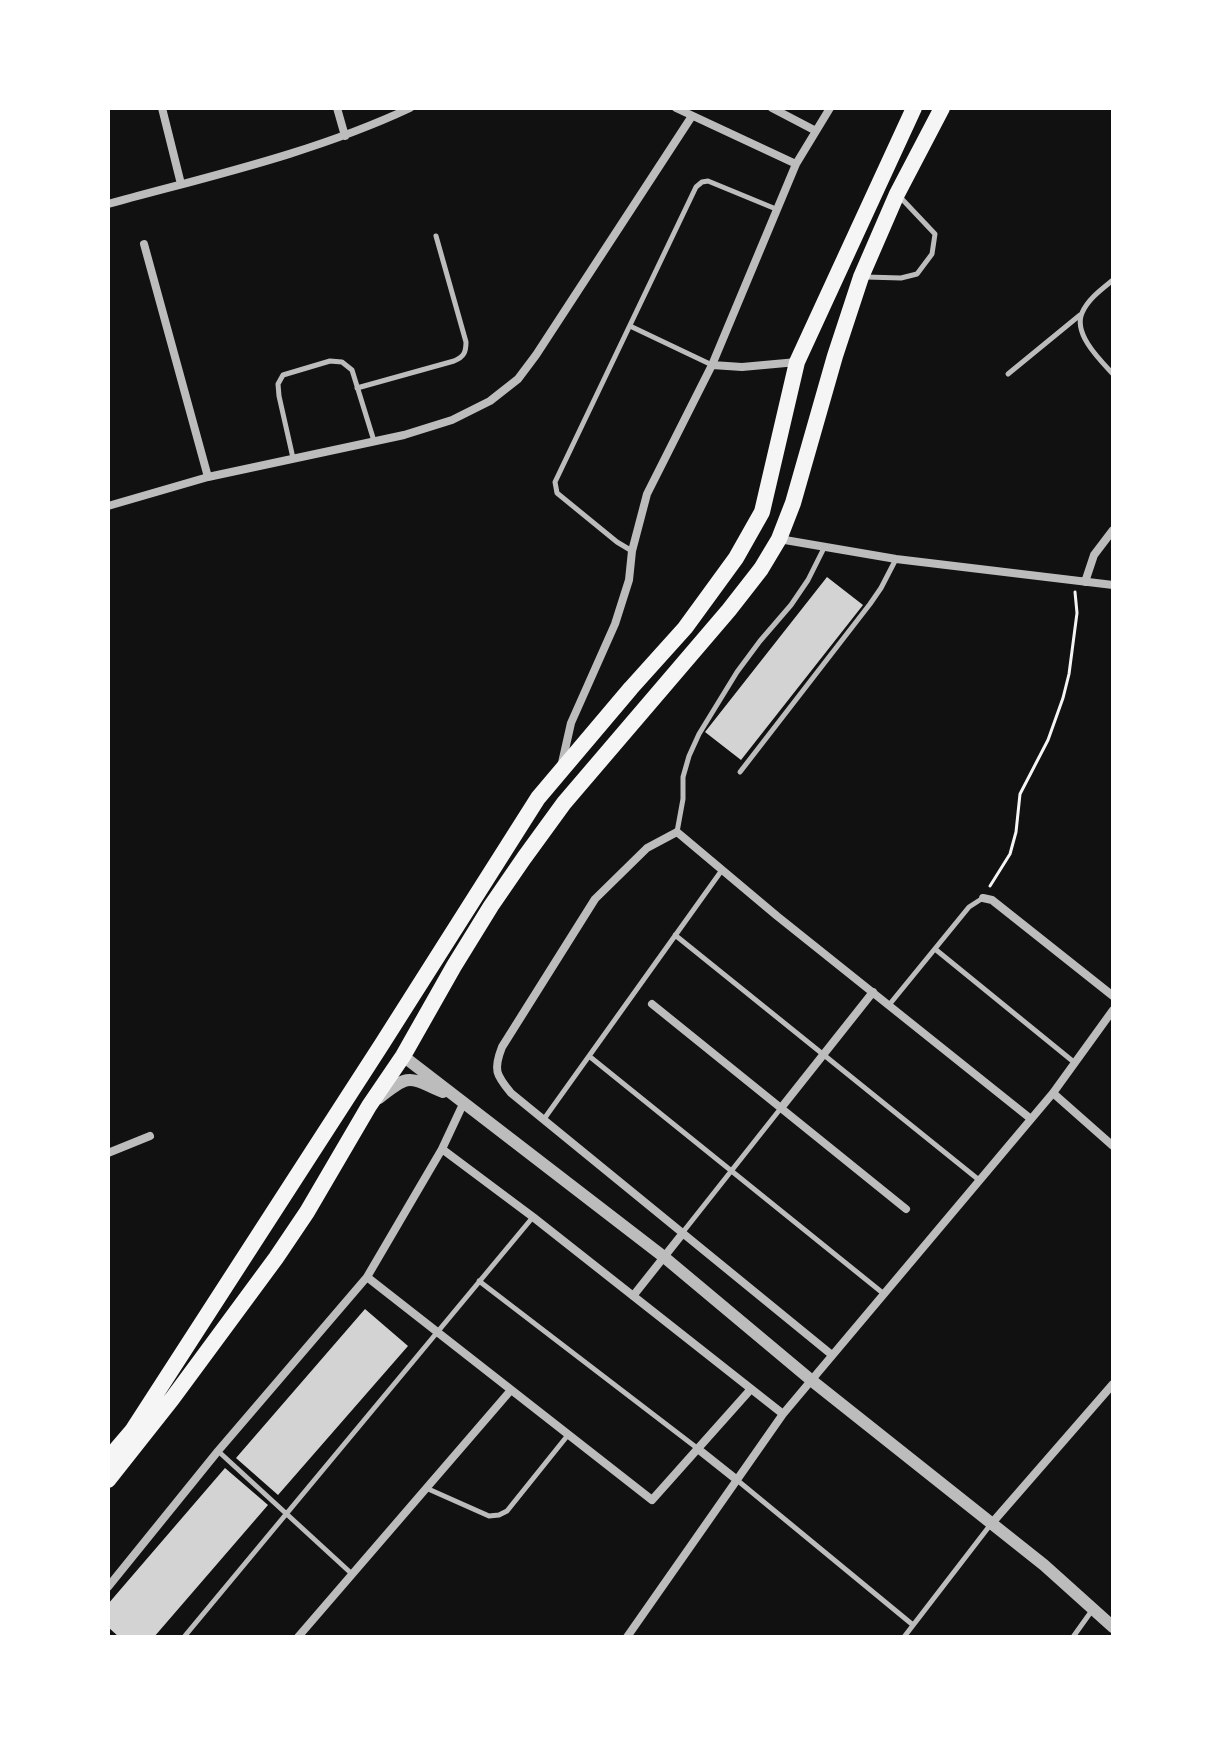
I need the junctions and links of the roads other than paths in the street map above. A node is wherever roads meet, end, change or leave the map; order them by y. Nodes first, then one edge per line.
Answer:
1 (162, 108) edge
2 (337, 108) edge
3 (410, 108) edge
4 (676, 108) edge
5 (772, 108) edge
6 (830, 108) edge
7 (942, 108) edge
8 (955, 108) edge
9 (912, 112) edge
10 (692, 116) junction
11 (816, 131) junction
12 (345, 136) junction
13 (924, 143) junction
14 (796, 164) junction
15 (181, 184) junction
16 (897, 194) junction
17 (108, 204) edge
18 (777, 209) junction
19 (436, 236) dead end
20 (144, 244) dead end
21 (861, 277) junction
22 (1113, 280) edge
23 (1081, 314) junction
24 (630, 326) junction
25 (797, 362) junction
26 (712, 365) junction
27 (1008, 374) dead end
28 (1113, 374) edge
29 (357, 388) junction
30 (374, 441) junction
31 (294, 459) junction
32 (208, 477) junction
33 (108, 506) edge
34 (1113, 530) edge
35 (779, 539) junction
36 (824, 548) junction
37 (632, 551) junction
38 (896, 559) junction
39 (1085, 582) junction
40 (1113, 585) edge
41 (561, 770) junction
42 (740, 772) dead end
43 (677, 832) junction
44 (722, 869) junction
45 (983, 898) joint
46 (675, 935) junction
47 (935, 949) junction
48 (873, 992) junction
49 (1113, 996) edge
50 (652, 1004) dead end
51 (889, 1005) junction
52 (1113, 1010) edge
53 (823, 1055) junction
54 (403, 1056) junction
55 (589, 1056) junction
56 (1076, 1063) junction
57 (1053, 1093) junction
58 (464, 1102) junction
59 (369, 1106) junction
60 (781, 1108) junction
61 (1031, 1119) junction
62 (544, 1120) junction
63 (150, 1136) dead end
64 (1113, 1146) edge
65 (442, 1149) junction
66 (108, 1153) edge
67 (732, 1171) junction
68 (979, 1180) junction
69 (906, 1209) dead end
70 (533, 1217) junction
71 (683, 1233) junction
72 (664, 1257) junction
73 (367, 1277) junction
74 (479, 1281) junction
75 (884, 1294) junction
76 (633, 1296) junction
77 (438, 1332) junction
78 (832, 1355) junction
79 (811, 1380) junction
80 (1113, 1384) edge
81 (751, 1389) junction
82 (511, 1390) junction
83 (783, 1414) junction
84 (568, 1435) junction
85 (698, 1449) junction
86 (218, 1451) junction
87 (115, 1461) edge
88 (108, 1480) edge
89 (737, 1480) junction
90 (108, 1486) edge
91 (426, 1488) junction
92 (287, 1514) junction
93 (992, 1523) junction
94 (352, 1574) junction
95 (108, 1587) edge
96 (1094, 1608) junction
97 (913, 1625) junction
98 (1113, 1627) edge
99 (184, 1637) edge
100 (298, 1637) edge
101 (627, 1637) edge
102 (904, 1637) edge
103 (1073, 1637) edge

1 - 15 street
2 - 12 street
3 - 12 street
4 - 10 street
5 - 11 street
6 - 11 street
7 - 13 highway
8 - 13 highway
9 - 25 highway
10 - 14 street
10 - 30 street
11 - 14 street
12 - 15 street
13 - 16 highway
14 - 18 street
15 - 17 street
16 - 21 highway
16 - 21 lane
18 - 24 lane
18 - 26 street
19 - 29 lane
20 - 32 street
21 - 35 highway
22 - 23 lane
23 - 27 lane
23 - 28 lane
24 - 26 lane
24 - 37 lane
25 - 26 street
25 - 41 highway
26 - 37 street
29 - 30 lane
29 - 31 lane
30 - 31 street
31 - 32 street
32 - 33 street
34 - 39 street
35 - 36 street
35 - 54 highway
36 - 38 street
36 - 43 lane
37 - 41 street
38 - 39 street
38 - 42 lane
39 - 40 street
41 - 87 highway
43 - 44 street
43 - 62 street
44 - 46 lane
44 - 48 street
45 - 47 lane
45 - 49 street
46 - 53 lane
46 - 55 lane
47 - 51 lane
47 - 56 lane
48 - 51 street
48 - 53 street
50 - 60 street
51 - 61 street
52 - 56 street
53 - 60 street
53 - 68 lane
54 - 58 street
54 - 59 highway
55 - 62 lane
55 - 67 lane
56 - 57 street
57 - 61 street
57 - 64 street
58 - 59 street
58 - 65 street
58 - 72 street
59 - 87 highway
60 - 67 lane
60 - 69 street
61 - 68 street
62 - 71 street
63 - 66 street
65 - 70 street
65 - 73 street
67 - 71 lane
67 - 75 lane
68 - 75 street
70 - 74 lane
70 - 76 street
71 - 72 street
71 - 78 street
72 - 76 street
72 - 79 street
73 - 77 street
73 - 86 street
74 - 77 lane
74 - 85 lane
75 - 78 street
76 - 81 street
77 - 82 street
77 - 92 lane
78 - 79 street
79 - 83 street
79 - 93 street
80 - 93 street
81 - 83 street
81 - 85 street
82 - 84 street
82 - 91 street
83 - 89 street
84 - 85 street
84 - 91 lane
85 - 89 street
86 - 92 lane
86 - 95 street
87 - 88 highway
87 - 90 street
89 - 97 lane
89 - 101 street
91 - 94 street
92 - 94 lane
92 - 99 lane
93 - 96 street
93 - 97 lane
94 - 100 street
96 - 98 street
96 - 103 lane
97 - 102 lane

